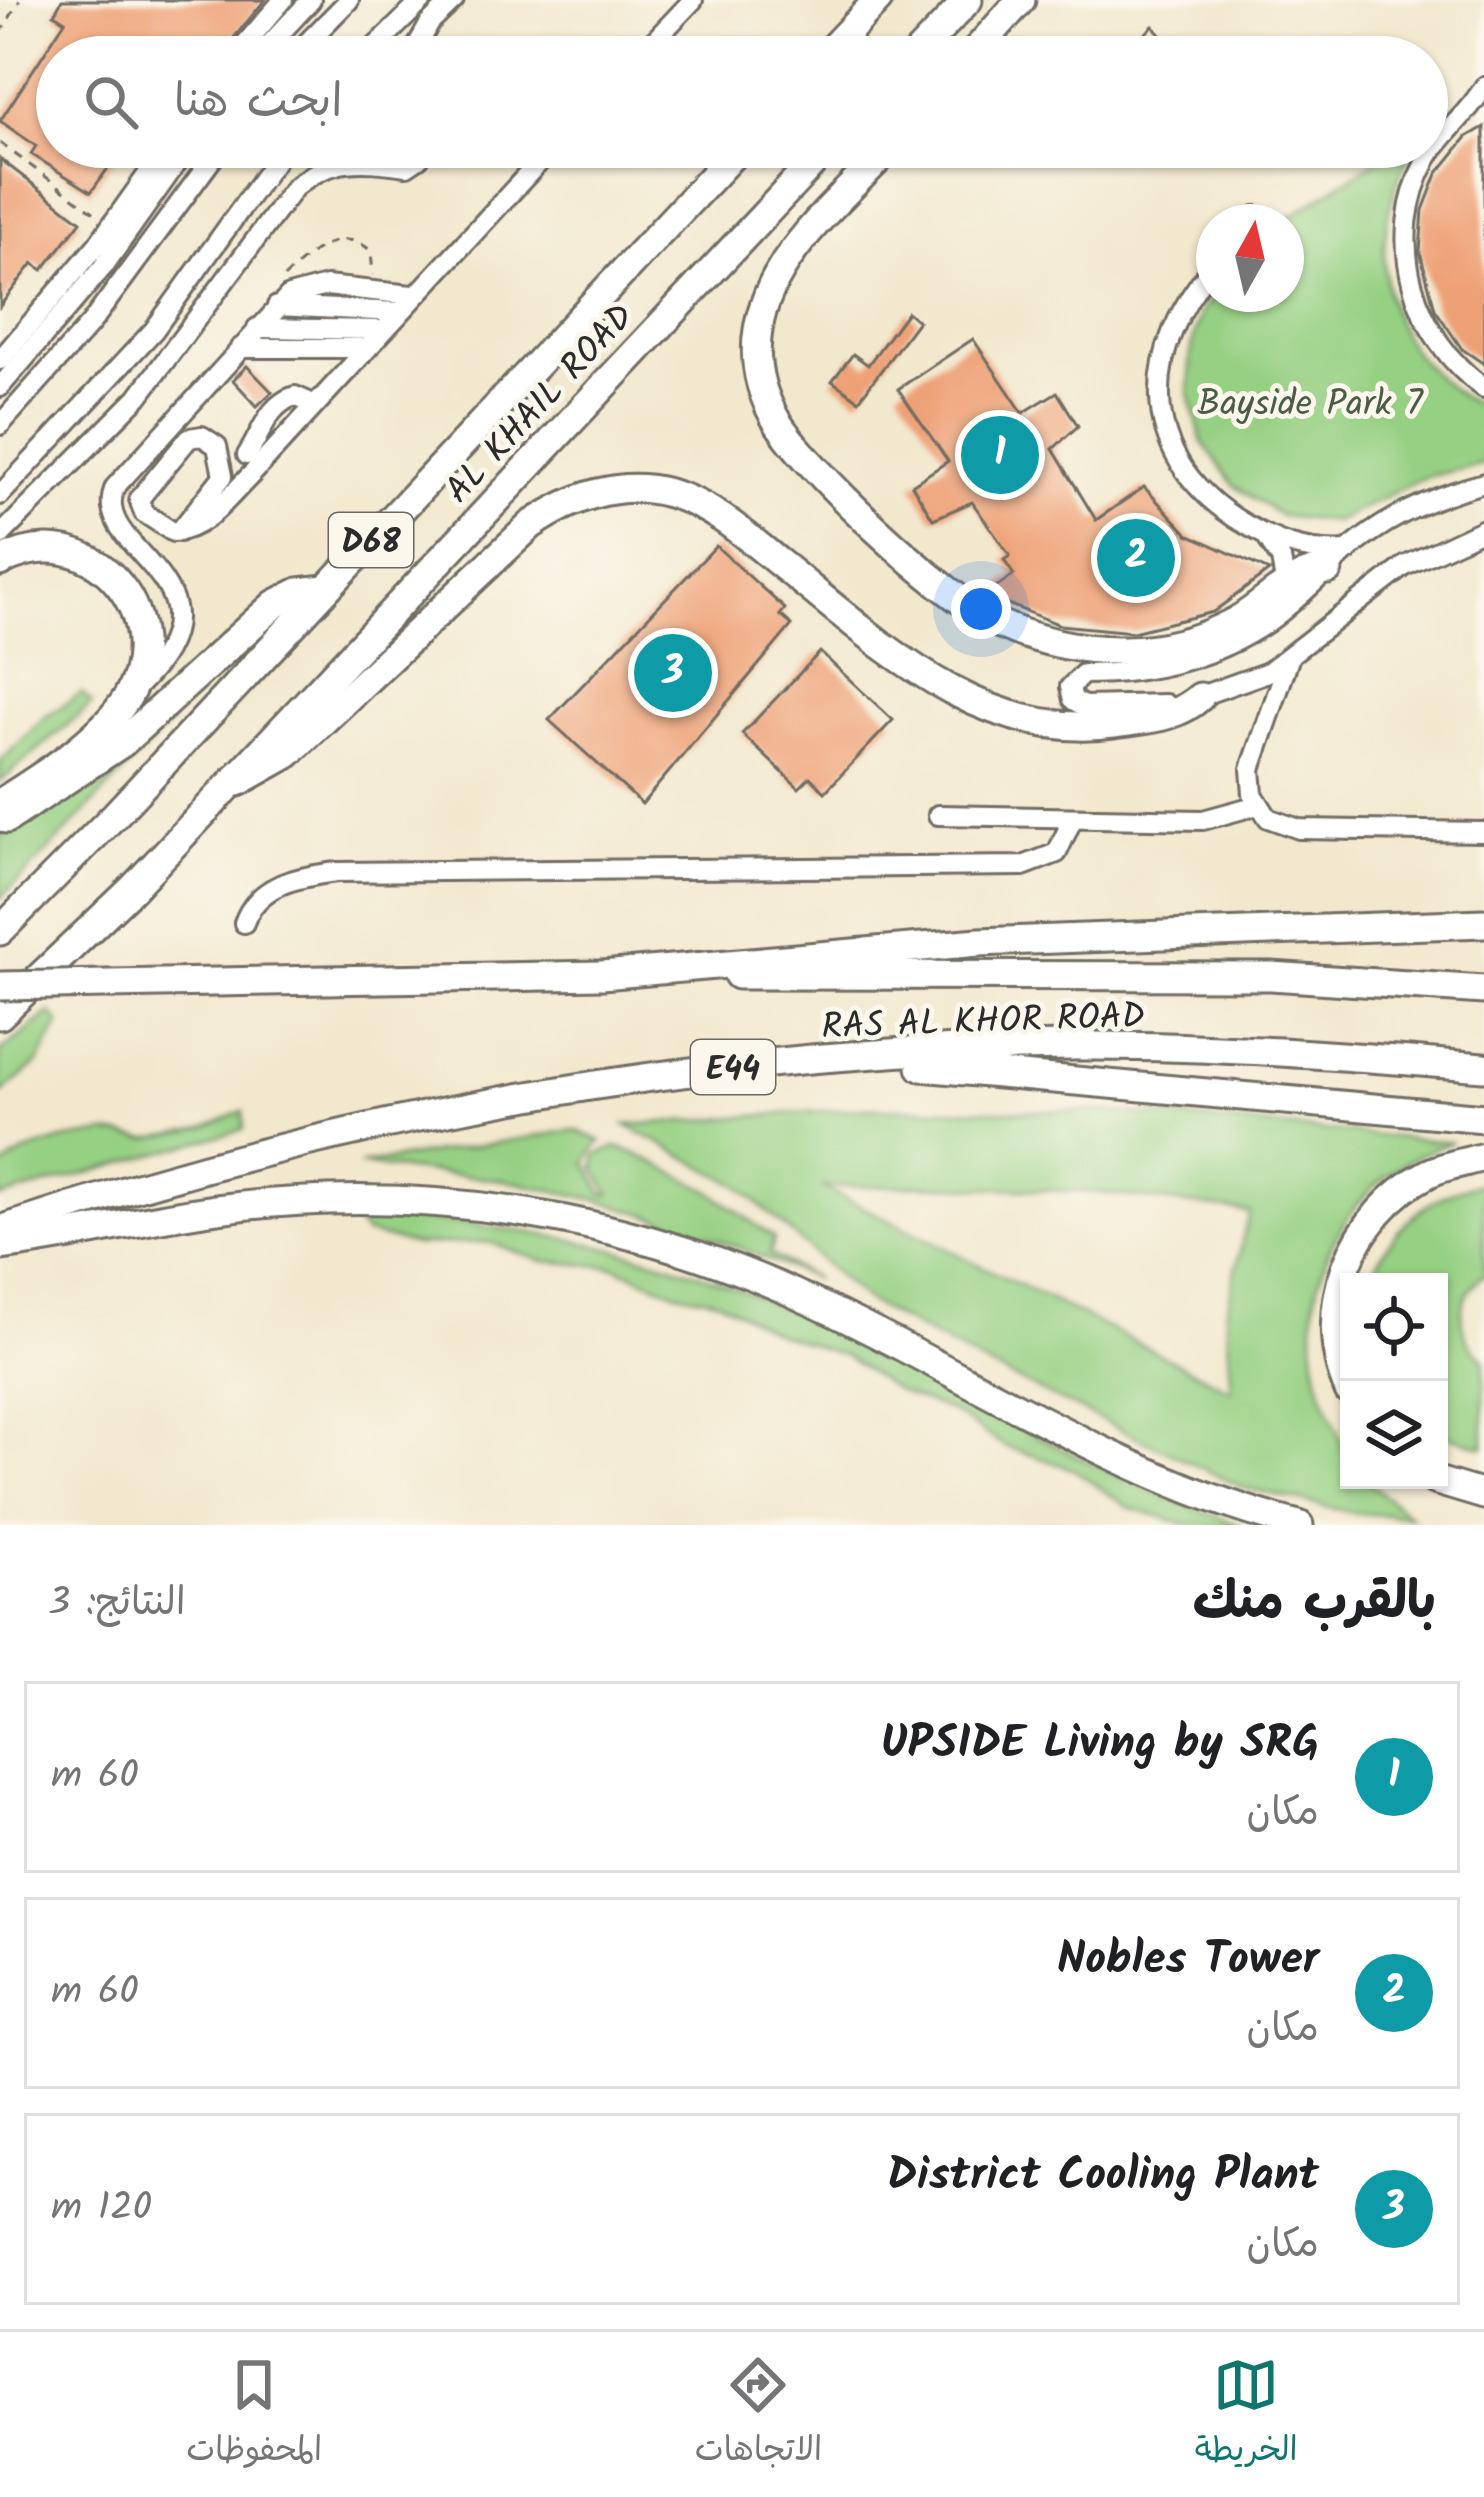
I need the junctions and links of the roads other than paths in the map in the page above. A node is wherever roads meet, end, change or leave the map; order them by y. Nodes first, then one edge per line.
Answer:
1 (283, 0) edge
2 (311, 0) edge
3 (349, 0) edge
4 (423, 0) edge
5 (454, 0) edge
6 (693, 0) edge
7 (878, 0) edge
8 (968, 0) edge
9 (1021, 0) edge
10 (252, 36) edge
11 (278, 36) edge
12 (314, 36) edge
13 (386, 36) edge
14 (423, 36) edge
15 (659, 36) edge
16 (844, 36) edge
17 (934, 36) edge
18 (989, 36) edge
19 (1484, 87) edge
20 (1448, 133) edge
21 (162, 168) edge
22 (164, 168) edge
23 (206, 168) edge
24 (270, 168) edge
25 (330, 168) edge
26 (533, 168) edge
27 (720, 168) edge
28 (808, 168) edge
29 (871, 168) edge
30 (1423, 168) edge
31 (1196, 291) edge
32 (412, 295) junction
33 (278, 306) junction
34 (397, 312) junction
35 (257, 328) junction
36 (380, 330) junction
37 (36, 333) junction
38 (240, 348) junction
39 (362, 348) junction
40 (0, 359) edge
41 (0, 388) edge
42 (1484, 388) edge
43 (313, 404) junction
44 (3, 421) edge
45 (217, 446) junction
46 (275, 447) junction
47 (247, 455) junction
48 (1484, 483) edge
49 (0, 495) edge
50 (1484, 529) edge
51 (179, 532) junction
52 (1264, 534) junction
53 (0, 536) edge
54 (1338, 560) junction
55 (0, 562) edge
56 (1286, 588) junction
57 (325, 589) junction
58 (1289, 659) junction
59 (128, 695) junction
60 (1200, 697) junction
61 (228, 785) junction
62 (0, 803) edge
63 (1258, 805) junction
64 (938, 815) dead end
65 (1072, 820) junction
66 (0, 822) edge
67 (1484, 832) edge
68 (1484, 922) edge
69 (244, 923) dead end
70 (0, 931) edge
71 (602, 975) junction
72 (0, 986) edge
73 (1484, 990) edge
74 (0, 1015) edge
75 (833, 1060) junction
76 (1484, 1067) edge
77 (1484, 1118) edge
78 (1484, 1157) edge
79 (0, 1229) edge
80 (0, 1246) edge
81 (1346, 1381) edge
82 (1448, 1484) edge
83 (1484, 1495) edge
84 (1299, 1525) edge

1 - 10 street
2 - 11 street
3 - 12 street
4 - 13 street
5 - 14 street
6 - 15 street
7 - 16 highway
8 - 17 highway
9 - 18 highway
19 - 20 street
21 - 37 street
22 - 37 street
23 - 44 street
24 - 49 street
25 - 53 street
26 - 32 street
27 - 57 highway, AL KHAIL ROAD / D68
28 - 61 highway, AL KHAIL ROAD / D68
29 - 56 highway
30 - 42 street
31 - 52 street
32 - 33 street
32 - 34 street
33 - 34 street
33 - 35 street
34 - 36 street
35 - 36 street
35 - 38 street
36 - 39 street
37 - 40 street
37 - 41 street
38 - 39 street
38 - 59 street
39 - 43 street
43 - 46 street
43 - 47 street
45 - 47 street
45 - 51 street
45 - 51 street
46 - 47 street
46 - 51 street
48 - 54 street
50 - 58 street
52 - 54 street
52 - 56 street
54 - 56 highway
54 - 60 street
55 - 59 highway
57 - 66 highway
57 - 70 highway, AL KHAIL ROAD / D68
58 - 60 street
58 - 63 street
59 - 62 highway
60 - 61 highway
61 - 74 highway, AL KHAIL ROAD / D68
63 - 65 street
63 - 67 street
64 - 65 street
65 - 69 street
68 - 71 highway
71 - 72 highway, RAS AL KHOR ROAD, bridge
71 - 73 highway, RAS AL KHOR ROAD
75 - 76 highway, RAS AL KHOR ROAD / E44
75 - 77 highway
75 - 79 highway, RAS AL KHOR ROAD / E44
78 - 81 highway
80 - 84 highway
82 - 83 highway

